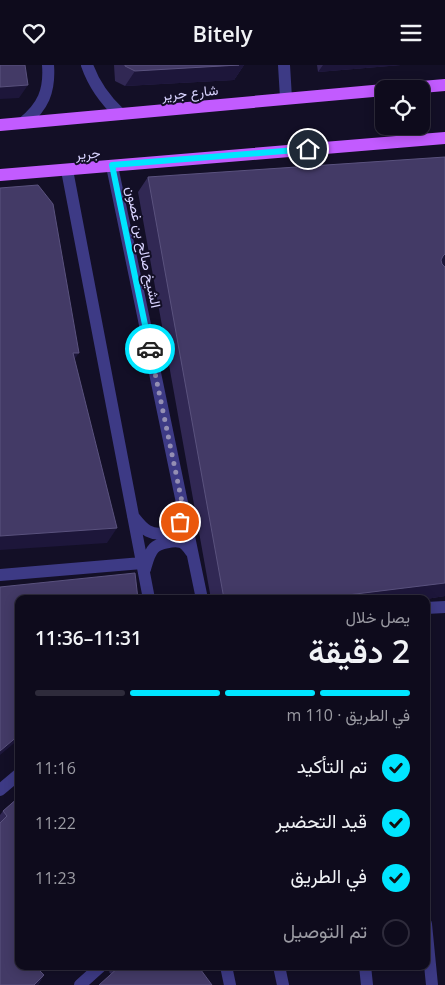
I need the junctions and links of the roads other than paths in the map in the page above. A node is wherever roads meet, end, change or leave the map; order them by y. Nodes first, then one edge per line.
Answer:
1 (48, 65) edge
2 (87, 65) edge
3 (284, 65) edge
4 (445, 85) edge
5 (430, 86) edge
6 (375, 91) edge
7 (286, 98) junction
8 (120, 114) junction
9 (23, 123) junction
10 (0, 125) edge
11 (445, 138) edge
12 (112, 165) junction
13 (67, 170) junction
14 (0, 175) edge
15 (183, 507) junction
16 (133, 516) junction
17 (192, 553) junction
18 (143, 568) junction
19 (0, 575) edge
20 (148, 595) edge
21 (201, 595) edge
22 (445, 607) edge
23 (430, 608) edge
24 (15, 777) edge
25 (0, 790) edge
26 (430, 965) edge
27 (97, 970) edge
28 (227, 970) edge
29 (280, 970) edge
30 (365, 970) edge
31 (80, 985) edge
32 (230, 985) edge
33 (283, 985) edge
34 (367, 985) edge
35 (432, 985) edge

1 - 9 street
2 - 8 street
3 - 7 street
4 - 5 main road
6 - 7 main road, شارع جرير
7 - 8 main road, شارع جرير
8 - 9 main road, شارع جرير
9 - 10 main road, شارع جرير
11 - 12 main road
12 - 13 main road, جرير
12 - 15 street, الشيخ صالح بن غصون
13 - 14 main road
13 - 16 street
15 - 16 street
15 - 17 street, الشيخ صالح بن غصون
16 - 18 street
17 - 18 street
17 - 21 street, الشيخ صالح بن غصون
18 - 19 street
18 - 20 street
22 - 23 street
24 - 25 street
26 - 35 street
27 - 31 street
28 - 32 street
29 - 33 street
30 - 34 street

